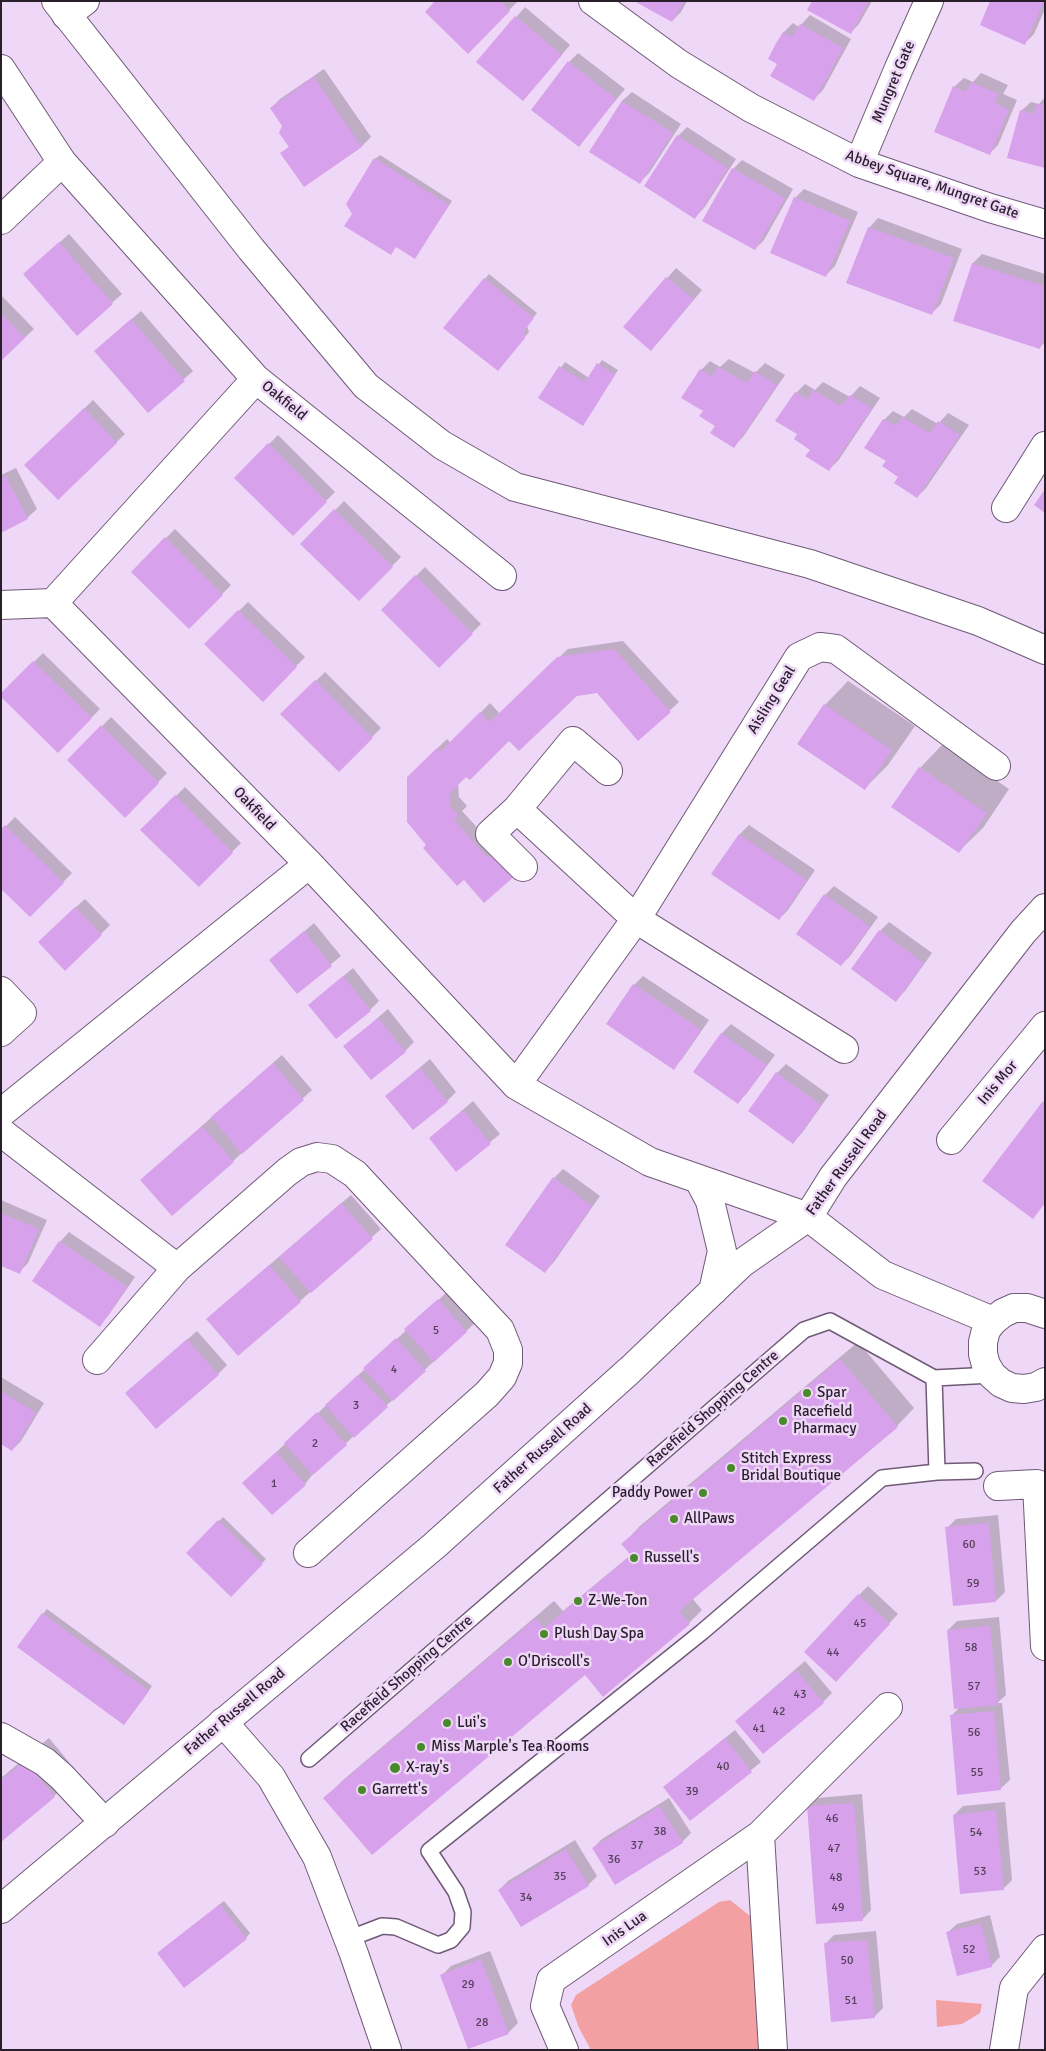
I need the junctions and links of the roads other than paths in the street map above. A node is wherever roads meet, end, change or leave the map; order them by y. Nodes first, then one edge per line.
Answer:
1 (592, 1) edge
2 (929, 1) edge
3 (69, 6) edge
4 (1, 69) edge
5 (62, 162) junction
6 (859, 162) junction
7 (1, 220) edge
8 (1045, 224) edge
9 (256, 379) junction
10 (1045, 446) edge
11 (1006, 508) dead end
12 (502, 576) dead end
13 (54, 603) junction
14 (1, 605) edge
15 (1043, 650) edge
16 (996, 766) dead end
17 (608, 771) dead end
18 (517, 809) junction
19 (308, 864) junction
20 (523, 867) dead end
21 (1045, 908) edge
22 (636, 918) junction
23 (1034, 927) edge
24 (1, 991) edge
25 (1045, 1026) edge
26 (1, 1032) edge
27 (844, 1049) dead end
28 (516, 1085) junction
29 (1, 1113) edge
30 (1, 1132) edge
31 (951, 1140) dead end
32 (699, 1180) junction
33 (808, 1217) junction
34 (177, 1268) junction
35 (713, 1291) junction
36 (1045, 1314) edge
37 (993, 1321) junction
38 (97, 1360) dead end
39 (992, 1375) junction
40 (934, 1378) junction
41 (1045, 1382) edge
42 (975, 1471) dead end
43 (937, 1472) junction
44 (998, 1486) dead end
45 (308, 1554) dead end
46 (1045, 1646) edge
47 (888, 1707) dead end
48 (223, 1722) junction
49 (1, 1737) edge
50 (309, 1759) dead end
51 (105, 1823) junction
52 (760, 1835) junction
53 (1, 1909) edge
54 (348, 1939) junction
55 (1045, 1949) edge
56 (387, 2050) edge
57 (564, 2050) edge
58 (773, 2050) edge
59 (1004, 2050) edge

1 - 6 street, Abbey Square, Mungret Gate
2 - 6 street, Mungret Gate
3 - 15 street
4 - 5 street
5 - 7 street
5 - 9 street
6 - 8 street, Abbey Square, Mungret Gate
9 - 12 street, Oakfield
9 - 13 street, Oakfield
10 - 11 street
13 - 14 street
13 - 19 street, Oakfield
16 - 22 street, Aisling Geal
17 - 18 street
18 - 20 street
18 - 22 street
19 - 28 street, Oakfield
19 - 29 street
21 - 23 street, Father Russell Road
22 - 27 street
22 - 28 street, Aisling Geal
23 - 33 street, Father Russell Road
24 - 26 street
25 - 31 street, Inis Mor
28 - 32 street, Oakfield
30 - 34 street
32 - 33 street, Oakfield
32 - 35 street
33 - 35 street, Father Russell Road
33 - 37 street, Oakfield
34 - 38 street
34 - 45 street
35 - 48 street, Father Russell Road
36 - 37 street
37 - 39 street
39 - 40 lane
39 - 41 street
40 - 43 lane
40 - 50 lane, Racefield Shopping Centre
42 - 43 lane
43 - 54 lane
44 - 46 street
47 - 52 street, Inis Lua
48 - 51 street, Father Russell Road
48 - 54 street
49 - 51 street
51 - 53 street, Father Russell Road
52 - 57 street, Inis Lua
52 - 58 street
54 - 56 street
55 - 59 street

